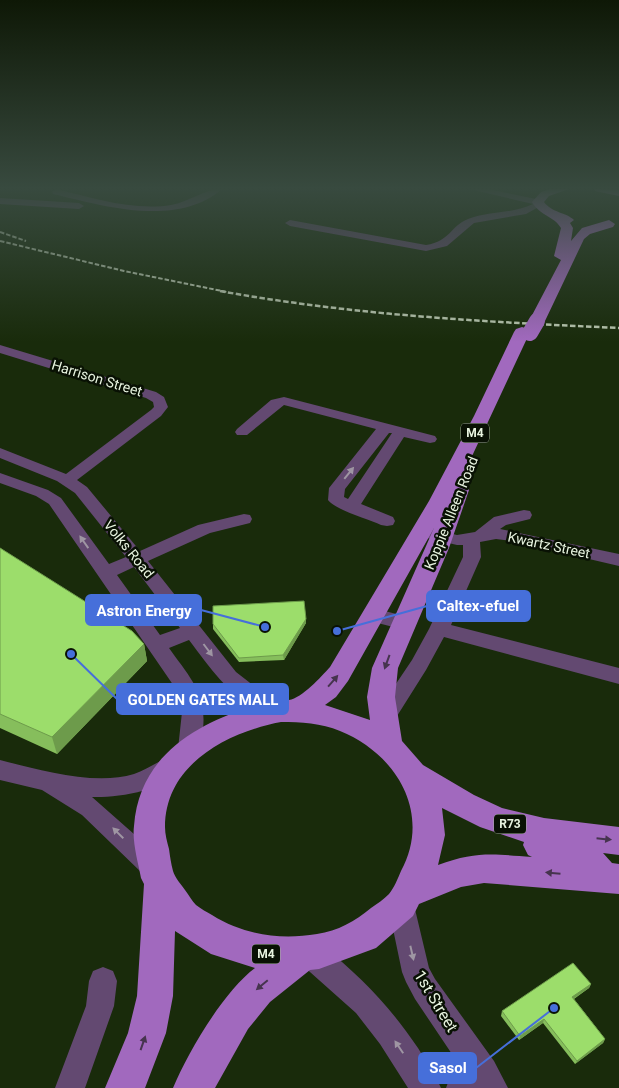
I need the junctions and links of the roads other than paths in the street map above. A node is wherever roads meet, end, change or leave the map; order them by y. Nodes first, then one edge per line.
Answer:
1 (381, 240) edge
2 (449, 240) edge
3 (566, 240) edge
4 (578, 240) edge
5 (530, 327) junction
6 (0, 349) edge
7 (393, 430) junction
8 (242, 432) dead end
9 (430, 439) dead end
10 (0, 453) edge
11 (0, 478) edge
12 (71, 483) junction
13 (48, 497) junction
14 (352, 508) junction
15 (524, 515) dead end
16 (244, 518) dead end
17 (387, 521) dead end
18 (431, 534) junction
19 (476, 537) junction
20 (138, 560) junction
21 (619, 560) edge
22 (105, 572) junction
23 (373, 615) junction
24 (405, 623) junction
25 (439, 629) junction
26 (194, 630) junction
27 (156, 645) junction
28 (619, 676) edge
29 (288, 711) junction
30 (386, 732) junction
31 (181, 757) junction
32 (0, 770) edge
33 (412, 774) junction
34 (46, 782) junction
35 (457, 802) junction
36 (619, 841) edge
37 (157, 876) junction
38 (611, 879) edge
39 (407, 898) junction
40 (306, 955) junction
41 (102, 981) dead end
42 (479, 1083) edge
43 (70, 1088) edge
44 (126, 1088) edge
45 (193, 1088) edge
46 (426, 1088) edge

1 - 2 street
3 - 5 main road, Koppie Alleen Road / M4
4 - 5 main road, Koppie Alleen Road / M4
5 - 18 main road, Koppie Alleen Road / M4
6 - 12 street, Harrison Street
7 - 8 street
7 - 9 street
7 - 14 street
14 -> 7 street
10 - 12 street, Volks Road
11 - 13 street
12 - 13 street
12 - 13 street
12 - 20 street, Volks Road
22 -> 13 street
14 - 17 street
15 - 19 street
16 - 20 street
18 - 19 street, Kwartz Street
18 - 23 main road, Koppie Alleen Road / M4
18 - 24 main road, Koppie Alleen Road / M4
19 - 21 street, Kwartz Street
19 - 25 street
20 - 22 street
20 - 26 street, Volks Road
22 - 27 street
23 - 24 street
29 -> 23 main road, Koppie Alleen Road / M4
24 -> 30 main road, Koppie Alleen Road / M4
25 - 28 street
25 - 30 street
26 - 27 street
26 -> 29 street, Volks Road
27 - 31 street
29 - 30 main road, M4
29 - 31 main road, M4
30 - 33 main road, M4
31 - 34 street
31 - 37 main road, M4
32 - 34 street
33 - 35 main road, R73
33 - 39 main road, M4
37 -> 34 street
35 -> 36 main road, R73
35 - 38 main road
37 - 40 main road, M4
44 -> 37 main road, M4
38 -> 39 main road
39 - 40 main road, M4
39 -> 42 street, 1st Street
40 -> 45 main road, M4
46 -> 40 street
41 - 43 street

